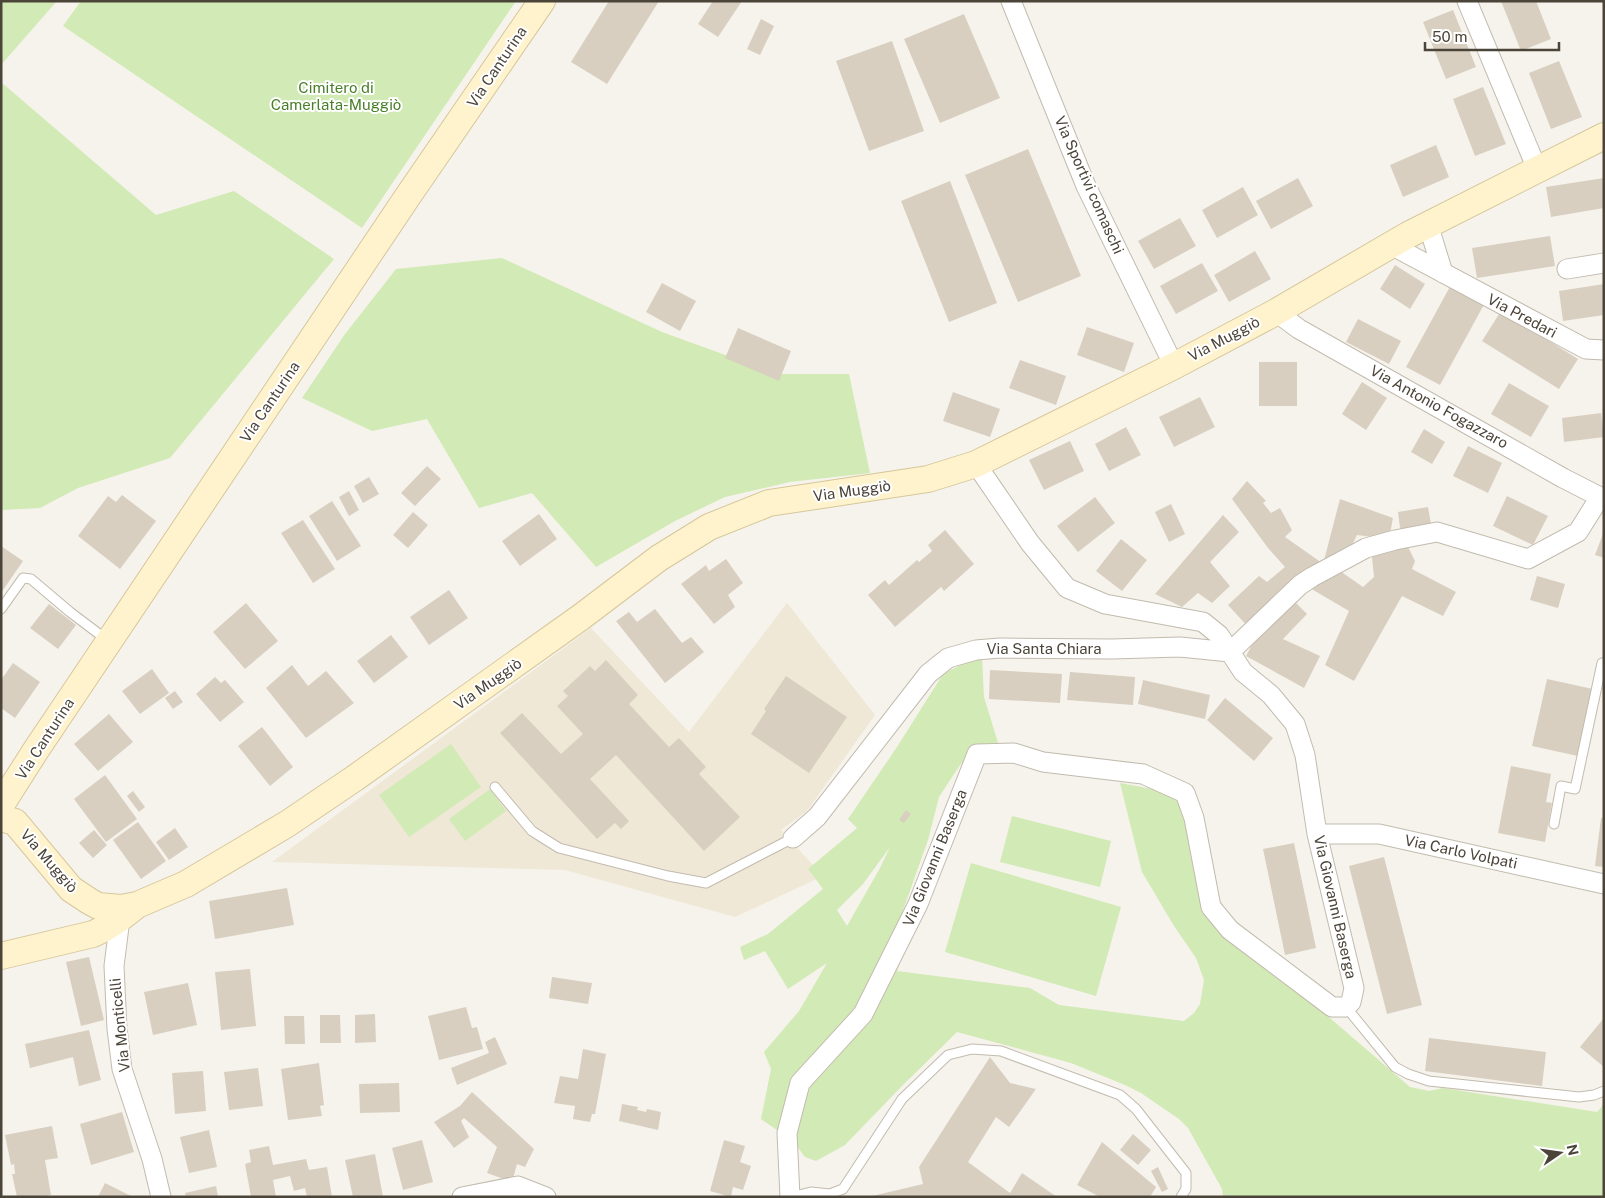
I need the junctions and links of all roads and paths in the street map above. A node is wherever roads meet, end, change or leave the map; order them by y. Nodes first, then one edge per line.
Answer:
1 (542, 1) edge
2 (1011, 1) edge
3 (1467, 1) edge
4 (1604, 136) edge
5 (1537, 169) junction
6 (1428, 224) junction
7 (1391, 245) junction
8 (1604, 264) edge
9 (1567, 269) dead end
10 (1443, 273) junction
11 (1276, 312) junction
12 (1604, 350) edge
13 (1174, 366) junction
14 (976, 464) junction
15 (1602, 498) edge
16 (1, 610) edge
17 (110, 641) junction
18 (1230, 652) junction
19 (1604, 664) edge
20 (495, 787) dead end
21 (7, 796) edge
22 (10, 822) edge
23 (1554, 824) dead end
24 (1317, 834) junction
25 (793, 838) joint
26 (1604, 884) edge
27 (126, 911) junction
28 (1, 956) edge
29 (1346, 1007) junction
30 (1604, 1091) edge
31 (161, 1197) edge
32 (462, 1197) edge
33 (546, 1197) edge
34 (791, 1197) edge
35 (1181, 1197) edge

1 - 17 street, Via Canturina
2 - 13 street, Via Sportivi comaschi
3 - 5 street
4 - 5 street, Via Muggiò
5 - 6 street, Via Muggiò
6 - 7 street, Via Muggiò
6 - 10 street
7 - 10 street, Via Predari
7 - 11 street, Via Muggiò
8 - 9 street
10 - 12 street, Via Predari
11 - 13 street, Via Muggiò
11 - 15 street, Via Antonio Fogazzaro
13 - 14 street, Via Muggiò
14 - 18 street, Via Giovanni Baserga
14 - 27 street, Via Muggiò
15 - 18 street
16 - 17 lane
17 - 21 street, Via Canturina
18 - 24 street, Via Giovanni Baserga
18 - 25 street, Via Santa Chiara
19 - 23 lane
20 - 25 lane
21 - 22 street, Via Muggiò
22 - 27 street, Via Muggiò
24 - 26 street, Via Carlo Volpati
24 - 29 street, Via Giovanni Baserga
27 - 28 street, Via Muggiò
27 - 31 street, Via Monticelli
29 - 30 lane
29 - 34 street, Via Giovanni Baserga
32 - 33 street
34 - 35 lane

